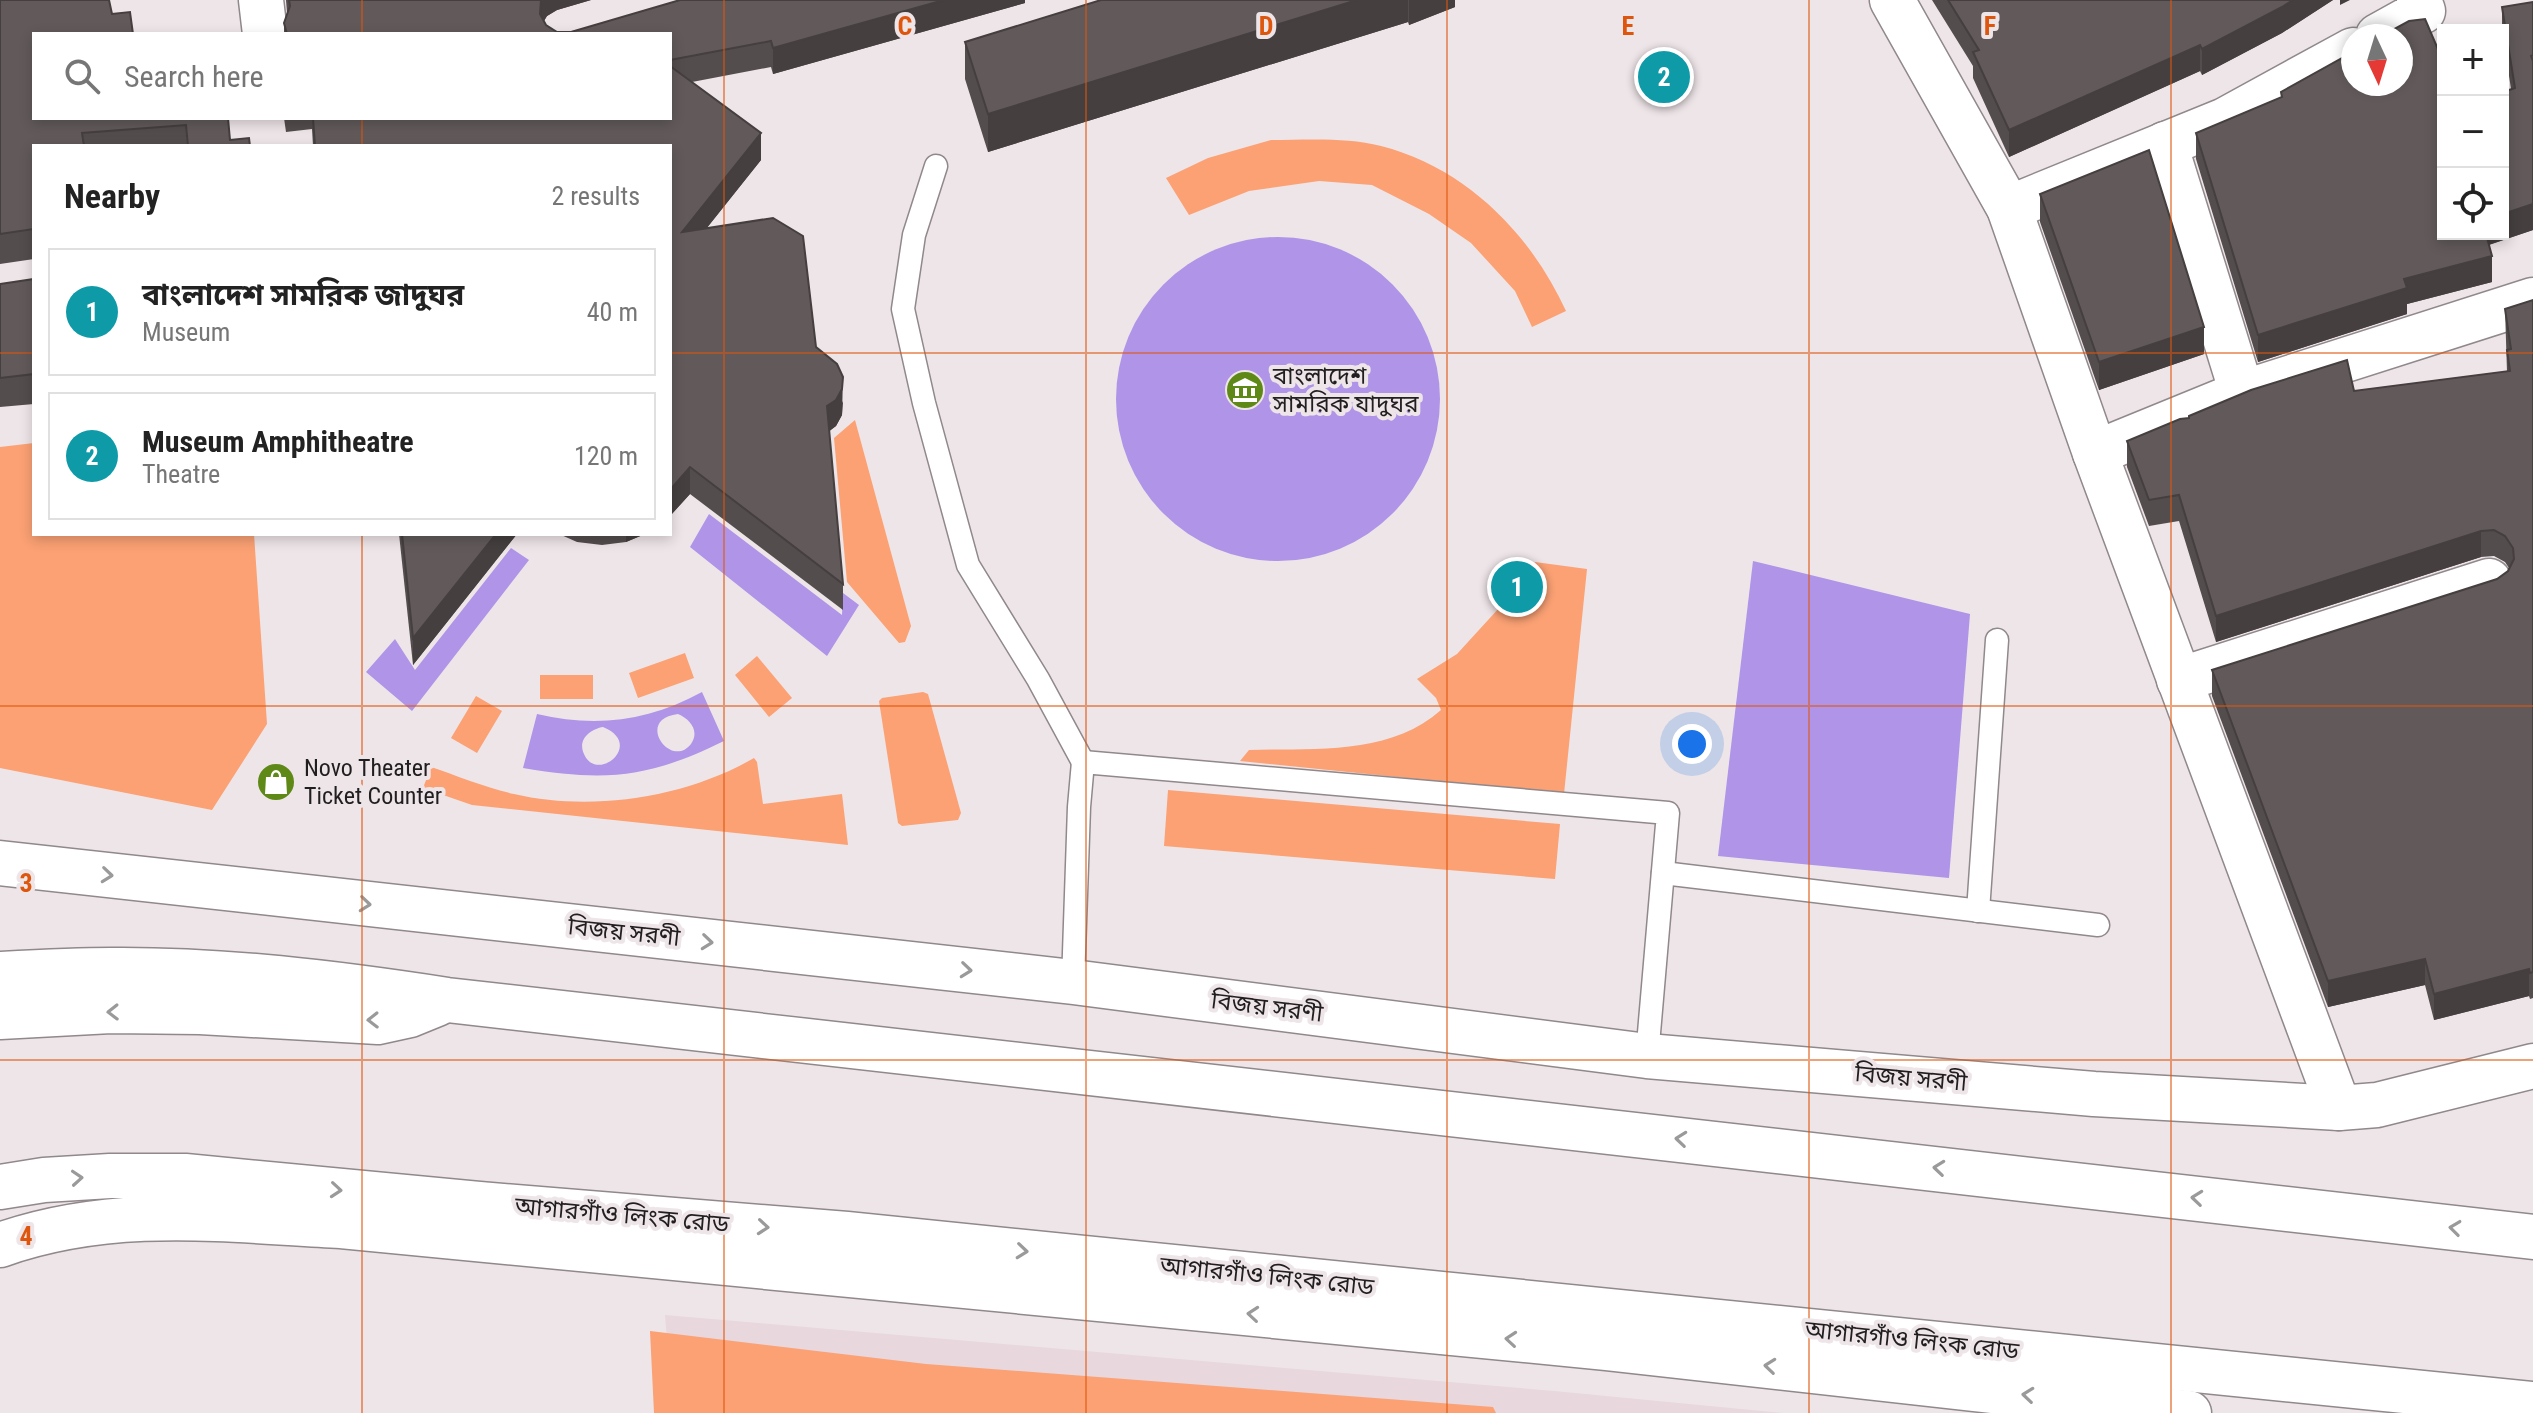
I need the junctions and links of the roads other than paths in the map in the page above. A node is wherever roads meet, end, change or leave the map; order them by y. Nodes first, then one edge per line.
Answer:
1 (261, 0) edge
2 (1892, 0) edge
3 (2419, 0) edge
4 (2400, 24) edge
5 (265, 32) edge
6 (2341, 57) edge
7 (2165, 144) junction
8 (936, 166) dead end
9 (2009, 208) junction
10 (2533, 300) edge
11 (2242, 393) junction
12 (2095, 453) junction
13 (2489, 581) edge
14 (1997, 640) dead end
15 (2179, 680) junction
16 (1083, 762) junction
17 (10, 861) edge
18 (1663, 873) junction
19 (1978, 911) junction
20 (2098, 925) dead end
21 (0, 974) edge
22 (1073, 982) junction
23 (447, 1000) junction
24 (0, 1017) edge
25 (1647, 1056) junction
26 (2533, 1066) edge
27 (2339, 1108) junction
28 (0, 1187) edge
29 (2533, 1237) edge
30 (0, 1245) edge
31 (2533, 1404) edge
32 (2189, 1413) edge

1 - 5 main road
2 - 9 main road
3 - 4 main road
6 - 7 main road
7 - 9 main road
7 - 11 main road
8 - 16 lane
9 - 12 main road
10 - 11 main road
11 - 12 main road
12 - 15 main road
13 - 15 main road
14 - 19 lane
15 - 27 main road
16 - 18 lane
16 - 22 lane
17 -> 22 main road, বিজয় সরণী
18 - 19 lane
18 - 25 lane
19 - 20 lane
21 - 23 main road
22 - 25 main road, বিজয় সরণী
23 -> 24 main road
29 -> 23 main road
25 - 27 main road, বিজয় সরণী
26 - 27 main road, বিজয় সরণী
28 -> 31 main road, আগারগাঁও লিংক রোড
32 -> 30 main road, আগারগাঁও লিংক রোড

